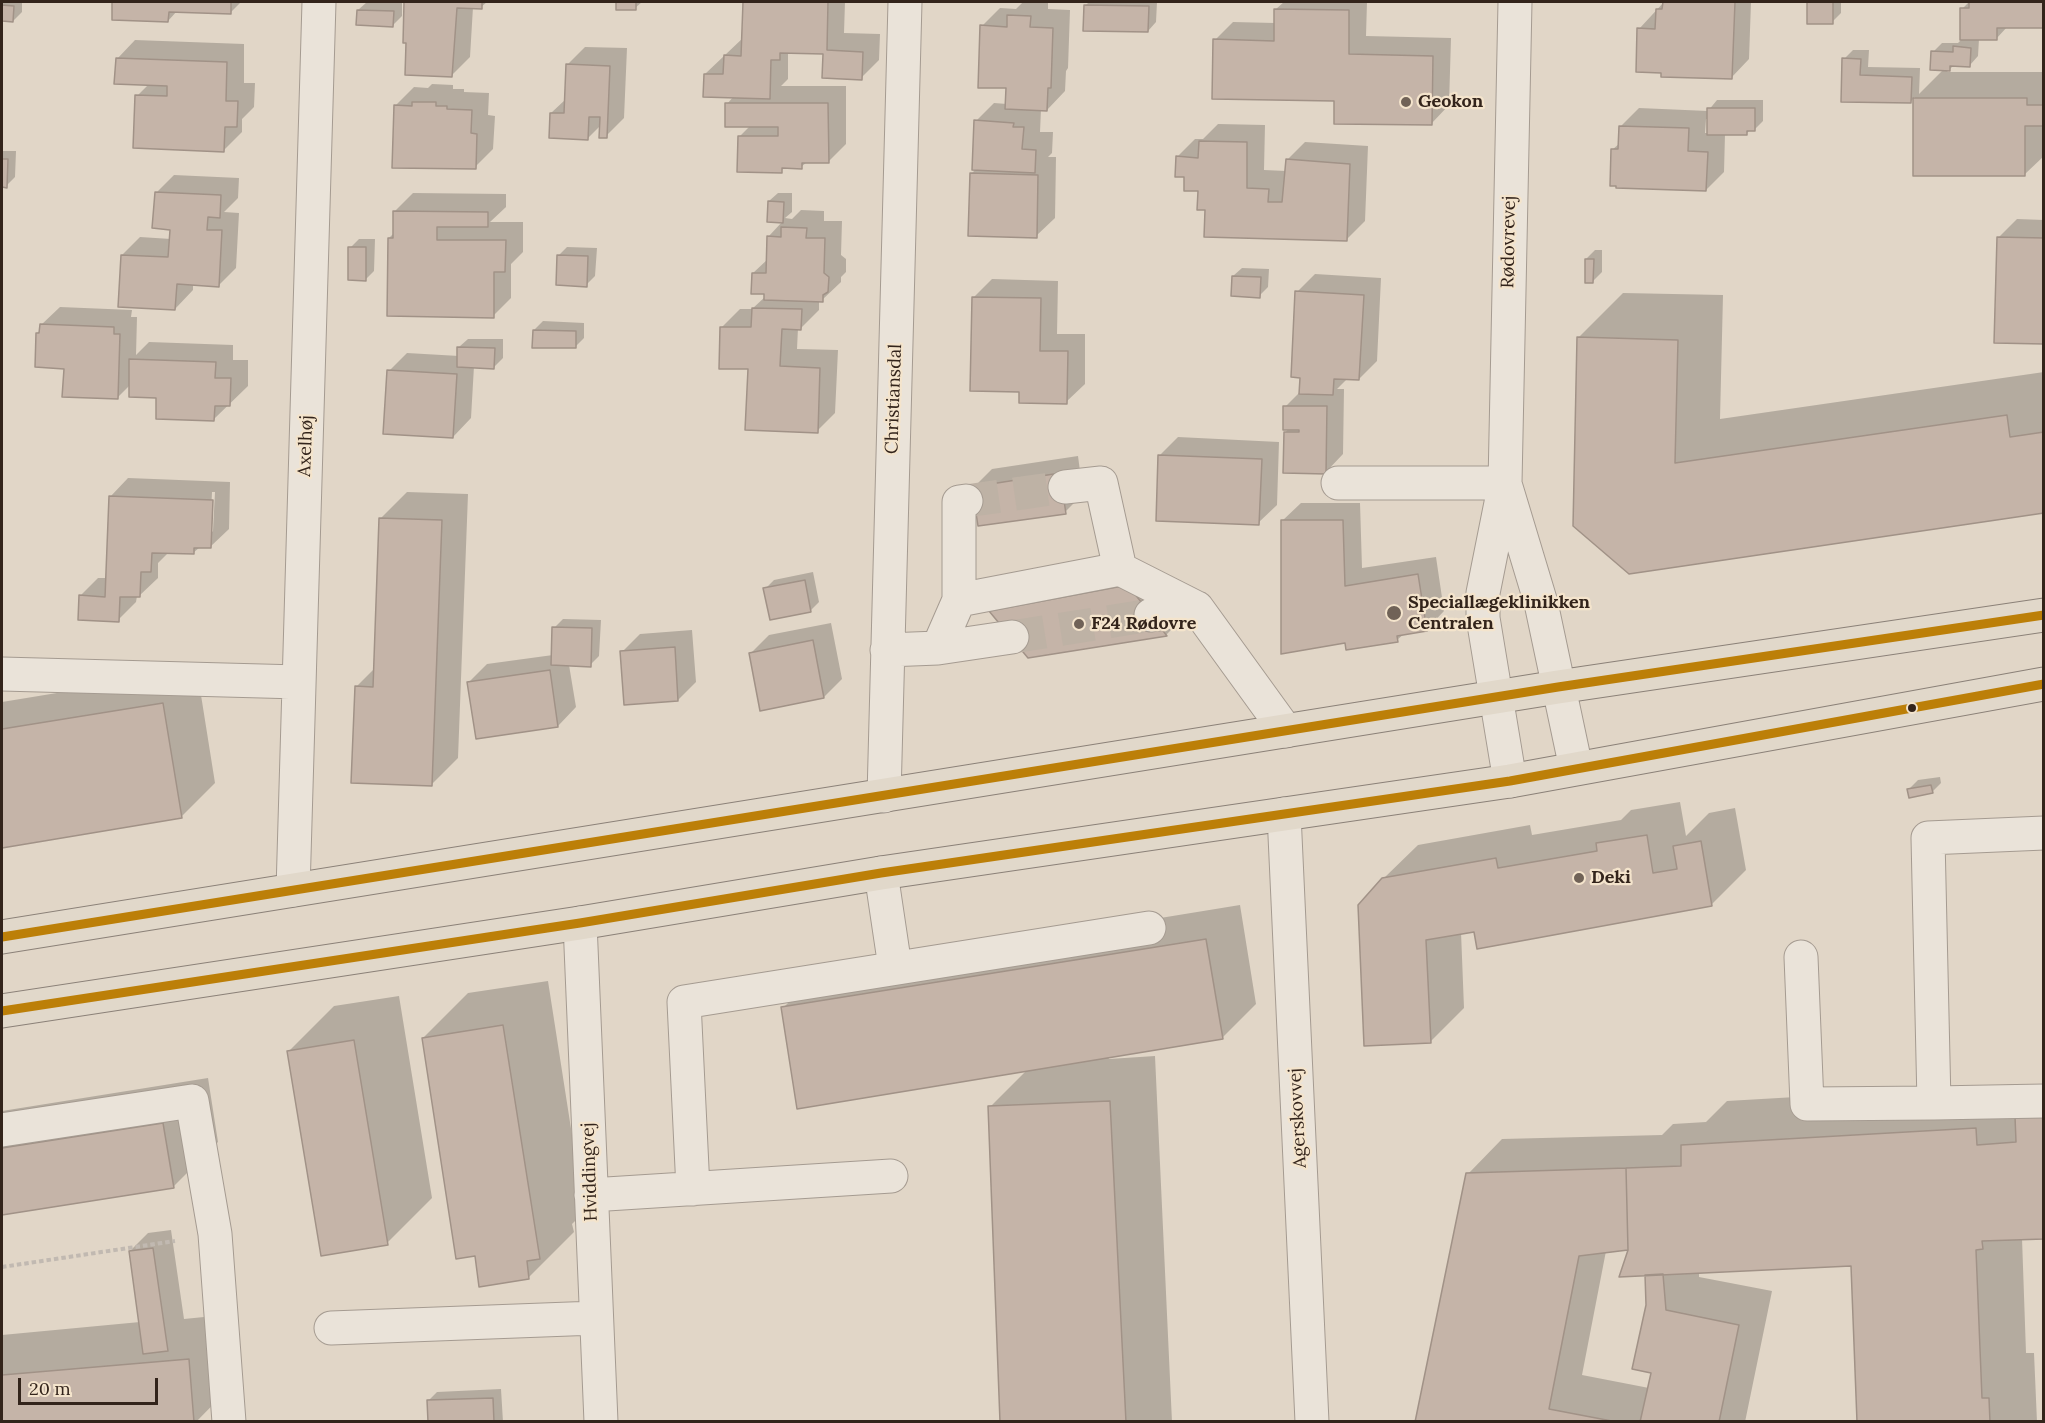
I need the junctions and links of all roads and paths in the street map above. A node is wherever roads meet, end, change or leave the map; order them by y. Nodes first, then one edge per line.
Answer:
1 (319, 2) edge
2 (905, 2) edge
3 (1515, 2) edge
4 (1338, 483) dead end
5 (1505, 483) junction
6 (1065, 487) tunnel mouth
7 (966, 501) dead end
8 (1120, 568) junction
9 (959, 600) junction
10 (1197, 608) junction
11 (1151, 615) tunnel mouth
12 (2043, 615) edge
13 (1012, 637) tunnel mouth
14 (938, 648) junction
15 (887, 651) junction
16 (2, 674) edge
17 (299, 682) junction
18 (2043, 684) edge
19 (1558, 687) junction
20 (1495, 697) junction
21 (1286, 731) junction
22 (1576, 768) junction
23 (1510, 781) junction
24 (884, 796) junction
25 (1284, 814) junction
26 (2043, 833) edge
27 (881, 873) junction
28 (293, 890) junction
29 (579, 923) junction
30 (1149, 928) dead end
31 (2, 937) edge
32 (1801, 957) dead end
33 (895, 968) junction
34 (2, 1011) edge
35 (2043, 1101) edge
36 (1934, 1103) junction
37 (2, 1130) edge
38 (891, 1176) dead end
39 (693, 1189) junction
40 (591, 1195) junction
41 (215, 1234) junction
42 (2, 1268) edge
43 (596, 1318) junction
44 (331, 1328) dead end
45 (229, 1422) edge
46 (601, 1422) edge
47 (1312, 1422) edge

1 - 17 street, Axelhøj
2 - 15 street, Christiansdal
3 - 5 street, Rødovrevej
4 - 5 street
5 - 19 street, Rødovrevej
5 - 20 street, Rødovrevej
6 - 8 street
7 - 9 street
8 - 9 street
8 - 10 street
9 - 14 street
10 - 11 street
10 - 21 street
12 - 19 main road
13 - 14 street
14 - 15 street
15 - 24 street, Christiansdal
16 - 17 street
17 - 28 street, Axelhøj
18 - 22 main road
19 - 20 main road
19 - 22 street, Rødovrevej
20 - 21 main road
20 - 23 street, Rødovrevej
21 - 24 main road
22 - 23 main road
23 - 25 main road
24 - 28 main road
25 - 27 main road
25 - 47 street, Agerskovvej
26 - 36 street
27 - 29 main road
27 - 33 street
28 - 31 main road
29 - 34 main road
29 - 40 street, Hviddingvej
30 - 33 street
32 - 36 street
33 - 39 street
35 - 36 street
37 - 41 street
38 - 39 street
39 - 40 street
40 - 43 street, Hviddingvej
41 - 42 path
41 - 45 street
43 - 44 street
43 - 46 street, Hviddingvej

